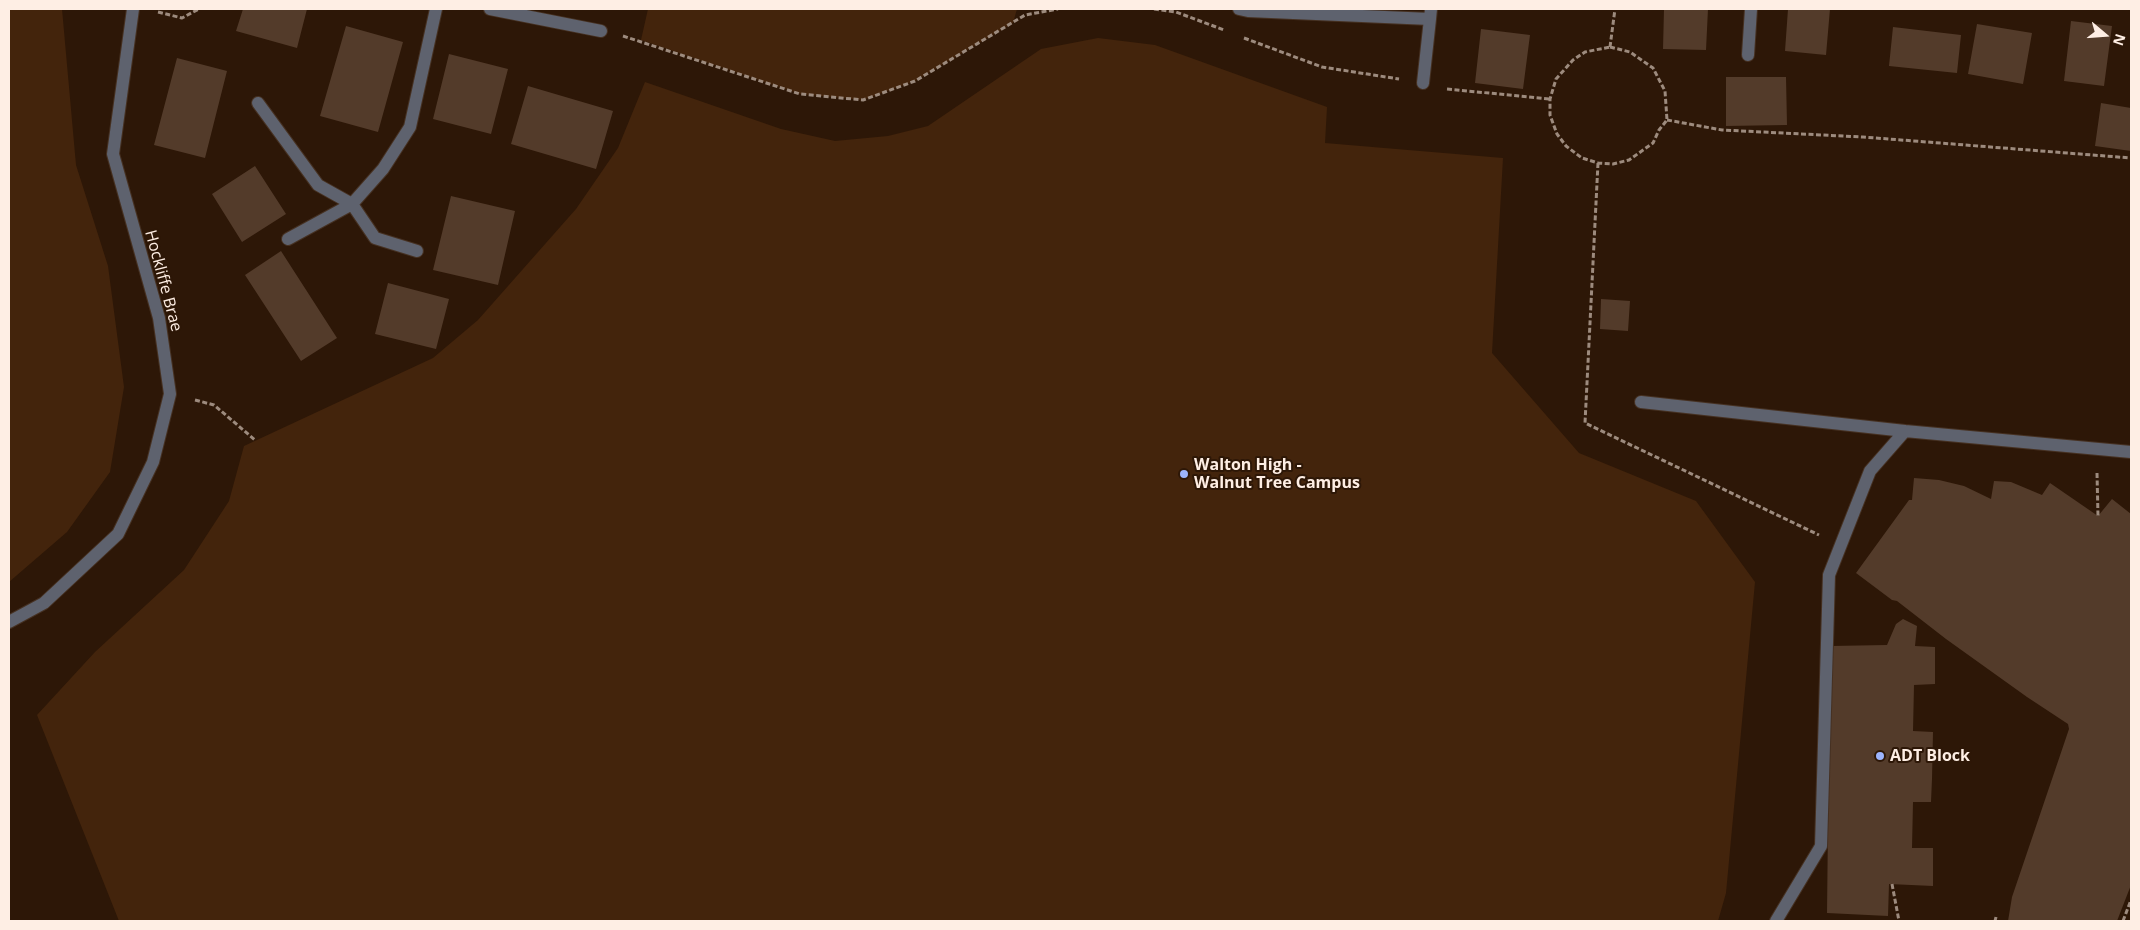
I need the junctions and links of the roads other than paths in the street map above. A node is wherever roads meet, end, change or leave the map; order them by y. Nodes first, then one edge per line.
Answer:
1 (133, 9) edge
2 (436, 9) edge
3 (490, 9) edge
4 (1239, 9) edge
5 (1751, 9) edge
6 (1430, 14) edge
7 (601, 31) road end
8 (1748, 55) dead end
9 (1423, 83) road end
10 (258, 103) dead end
11 (352, 204) junction
12 (288, 239) dead end
13 (417, 251) dead end
14 (1641, 402) dead end
15 (1905, 431) junction
16 (2131, 452) edge
17 (9, 622) edge
18 (1776, 921) edge

1 - 17 street, Hockliffe Brae
2 - 11 street
3 - 7 street
4 - 6 street
5 - 8 street
6 - 9 street
10 - 11 street
11 - 12 street
11 - 13 street
14 - 15 street
15 - 16 street
15 - 18 street

